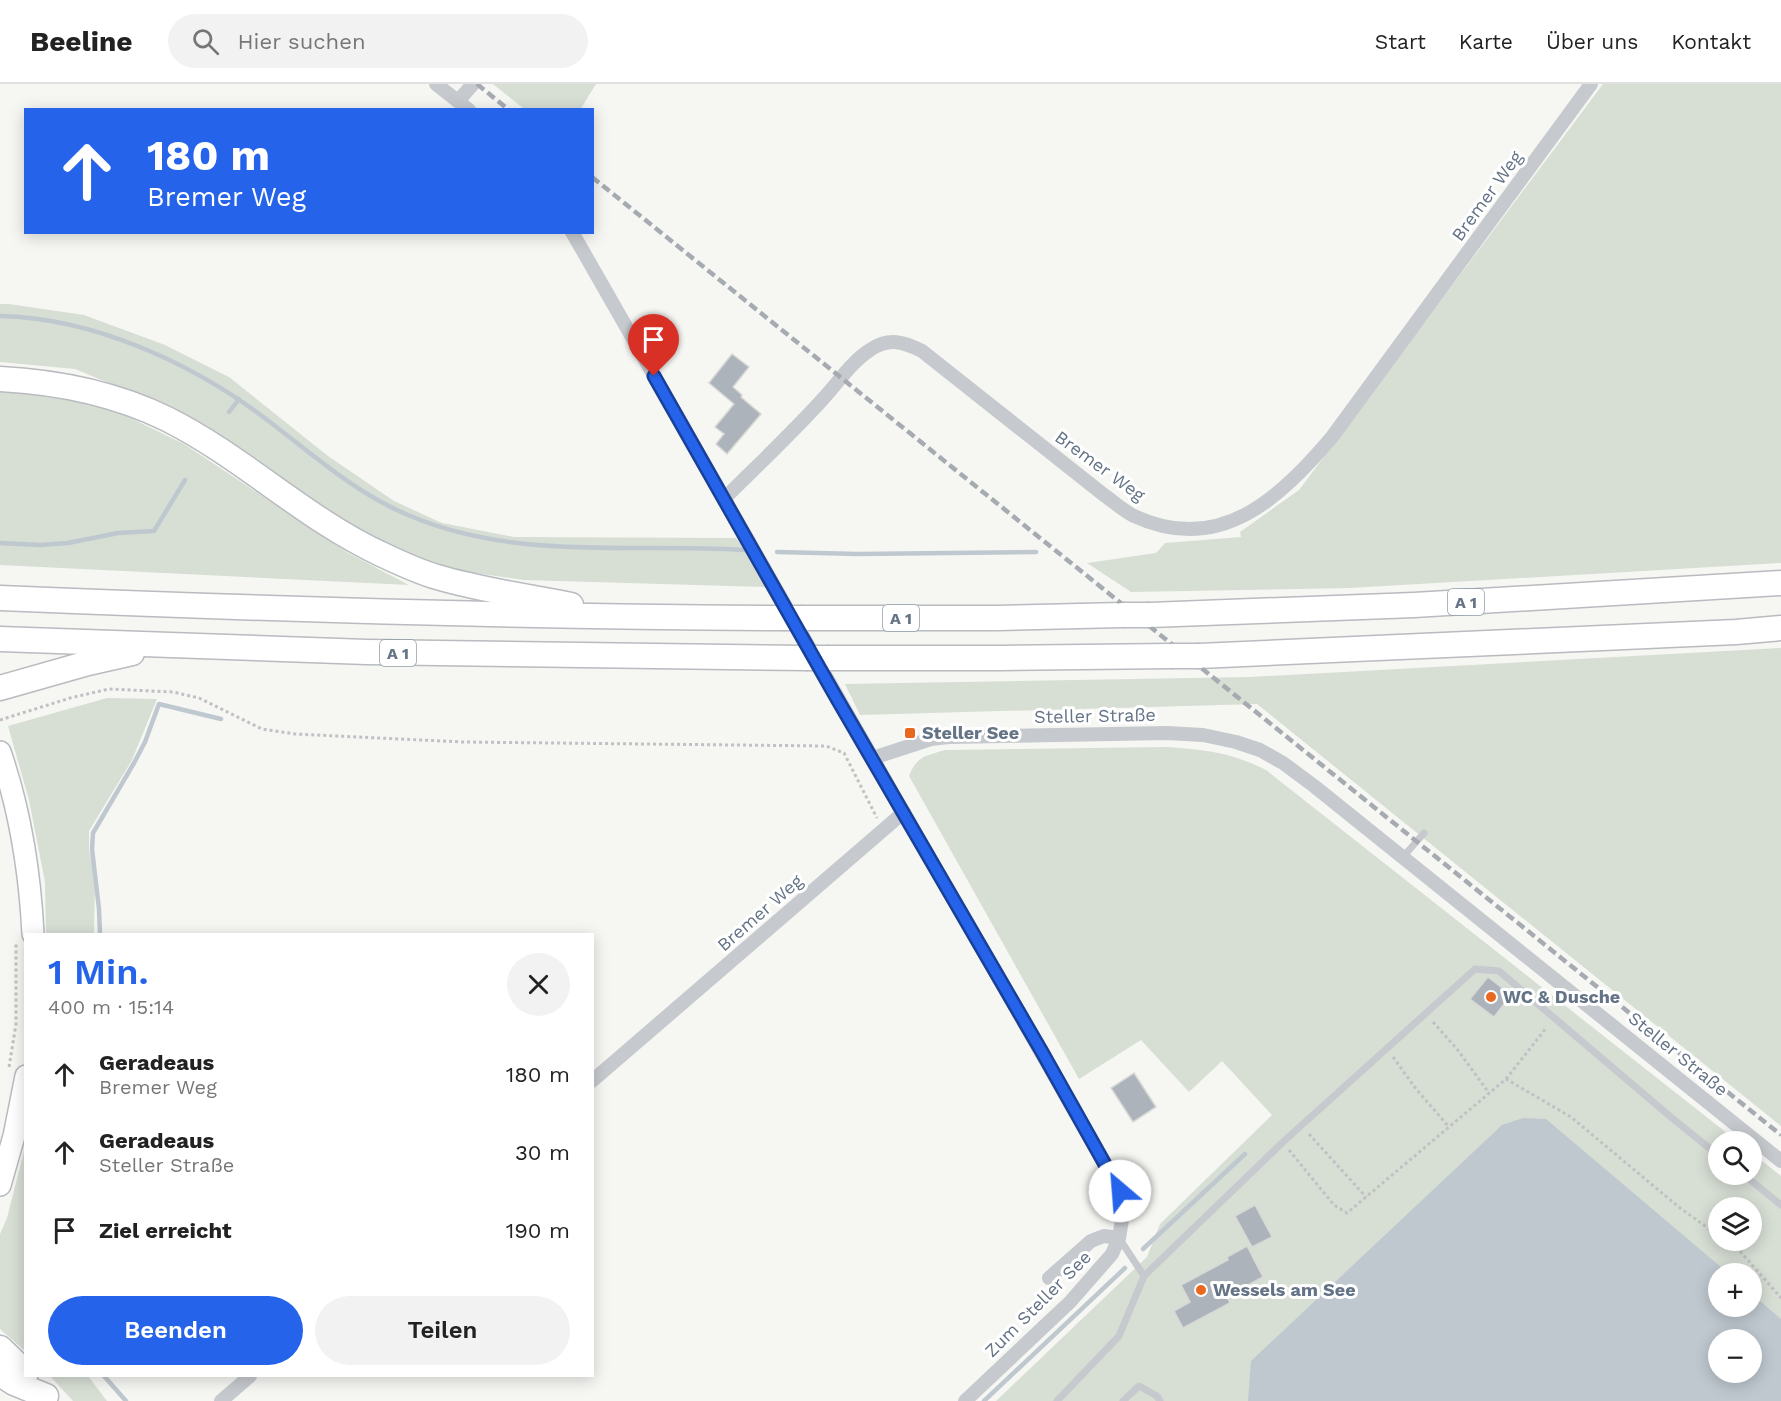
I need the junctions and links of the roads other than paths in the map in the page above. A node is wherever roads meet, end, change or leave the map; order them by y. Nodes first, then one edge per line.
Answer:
1 (436, 84) edge
2 (473, 84) edge
3 (1591, 84) edge
4 (464, 105) edge
5 (573, 234) edge
6 (0, 379) edge
7 (724, 499) junction
8 (1781, 583) edge
9 (0, 598) edge
10 (626, 617) junction
11 (1781, 628) edge
12 (0, 639) edge
13 (167, 645) junction
14 (0, 688) edge
15 (0, 752) edge
16 (873, 758) junction
17 (904, 812) junction
18 (1424, 833) dead end
19 (1403, 857) junction
20 (25, 933) edge
21 (17, 1076) edge
22 (594, 1079) edge
23 (1708, 1147) edge
24 (1781, 1161) edge
25 (0, 1185) edge
26 (1756, 1185) edge
27 (1781, 1205) edge
28 (1119, 1238) junction
29 (1144, 1275) junction
30 (1049, 1278) dead end
31 (0, 1348) edge
32 (24, 1371) edge
33 (0, 1374) edge
34 (30, 1377) edge
35 (249, 1377) edge
36 (48, 1399) edge
37 (221, 1401) edge
38 (965, 1401) edge
39 (1057, 1401) edge
40 (1123, 1401) edge
41 (1160, 1401) edge

1 - 4 street
2 - 4 street
3 - 7 street, Bremer Weg
5 - 7 street
6 - 10 highway
7 - 16 street
8 - 10 highway, A 1, bridge
9 - 10 highway, A 1
11 - 13 highway, A 1, bridge
12 - 13 highway, A 1
13 - 14 highway
15 - 20 main road
16 - 17 street
16 - 19 street, Steller Straße
17 - 22 street, Bremer Weg
17 - 28 street, Zum Steller See
18 - 19 lane
19 - 24 street, Steller Straße
21 - 25 main road
23 - 29 lane
26 - 27 lane
28 - 29 lane
28 - 30 street
28 - 38 street, Zum Steller See
29 - 39 lane
31 - 32 highway
33 - 36 highway
34 - 36 highway
35 - 37 street
40 - 41 lane

